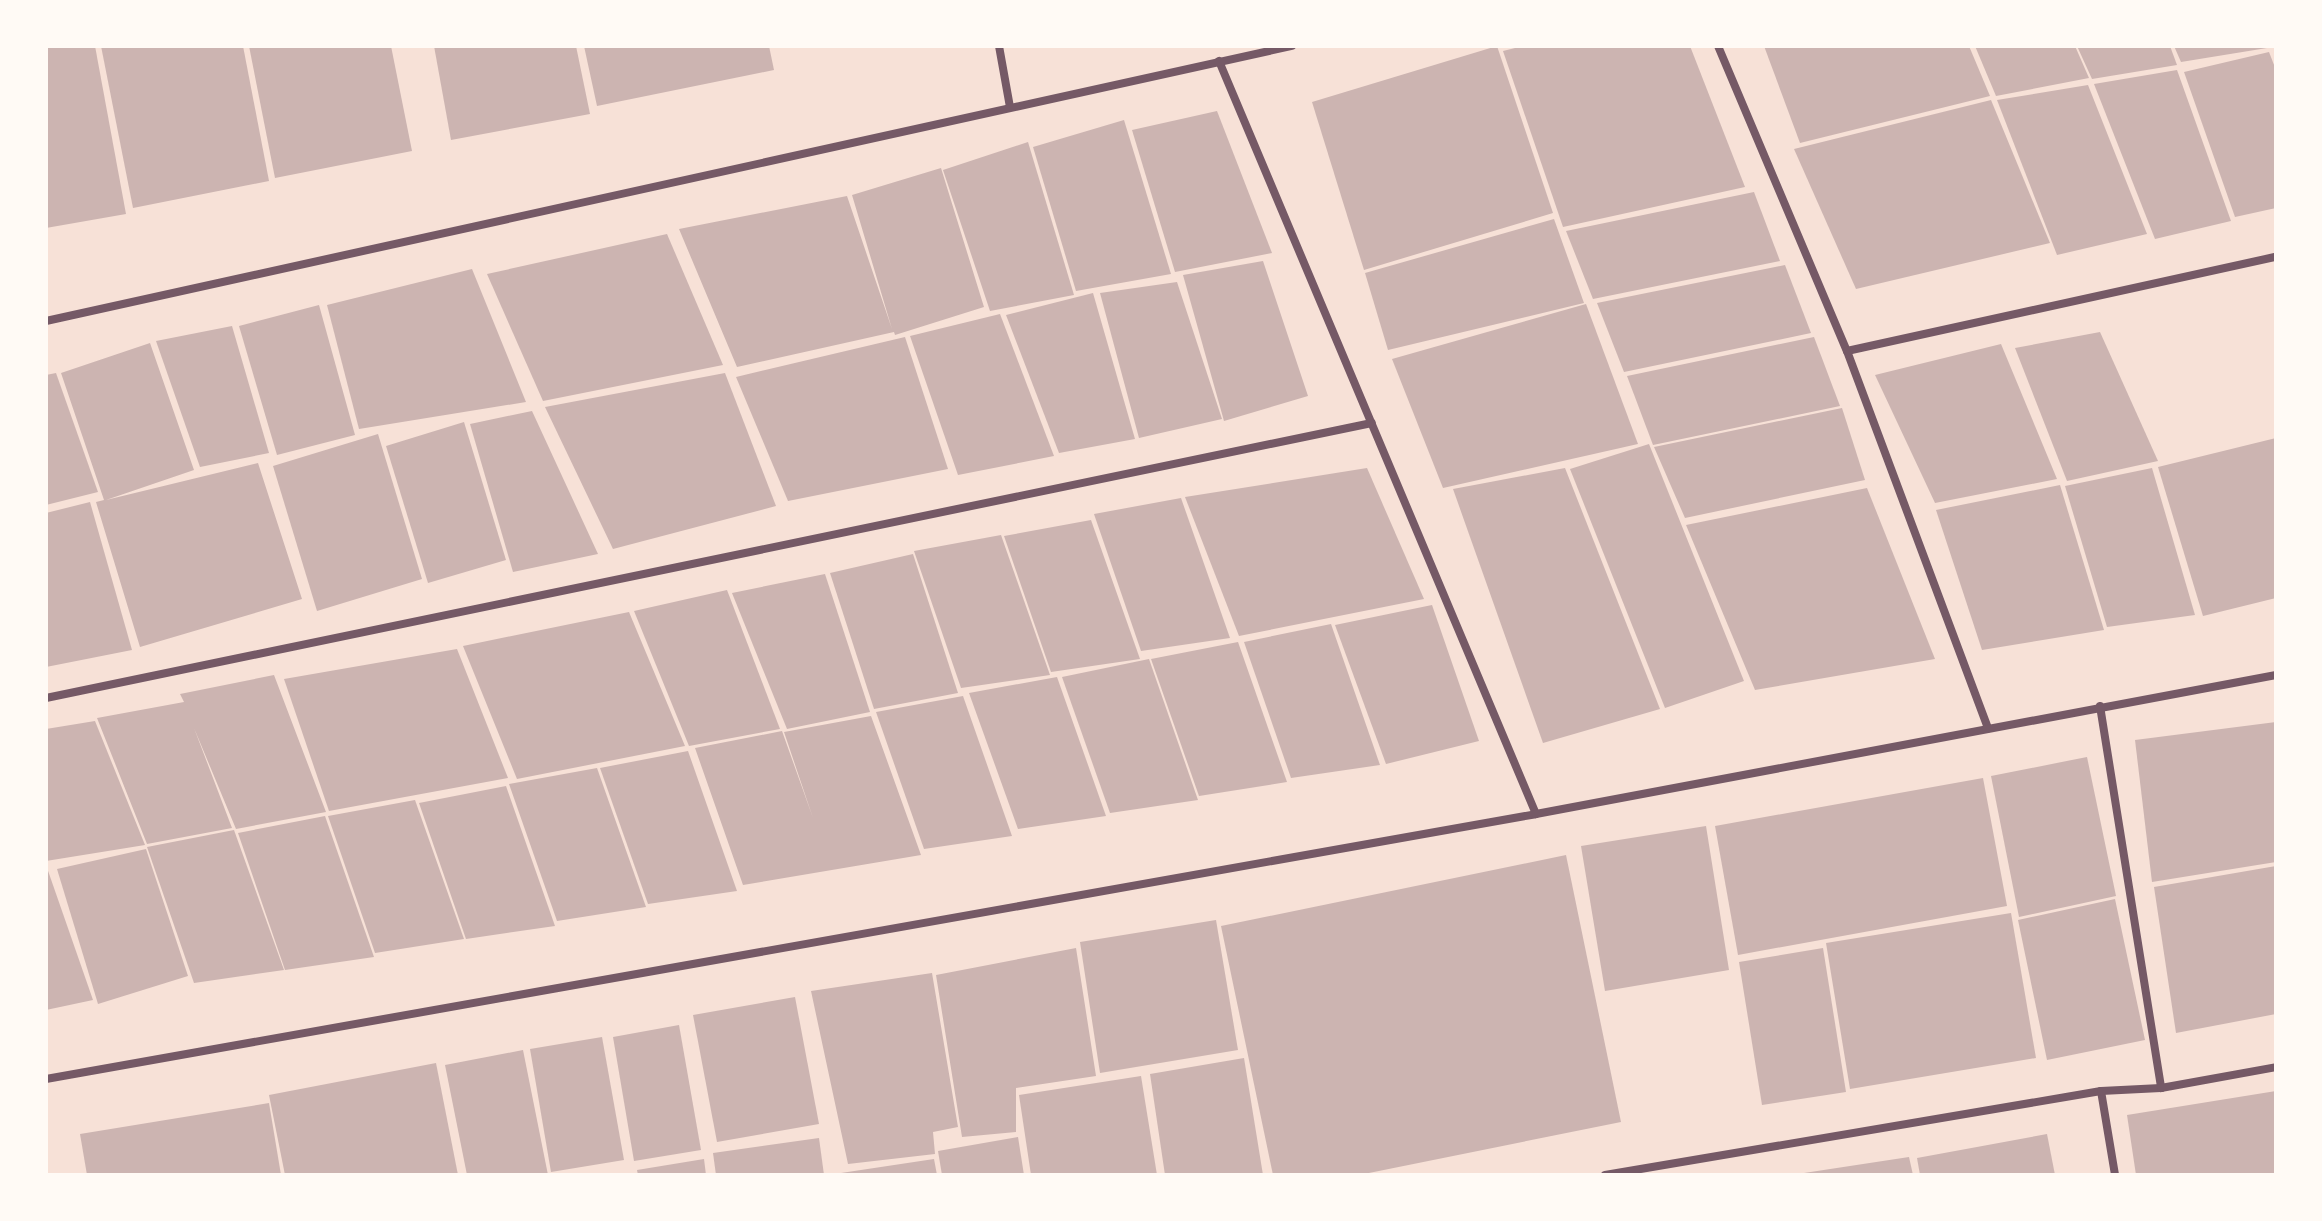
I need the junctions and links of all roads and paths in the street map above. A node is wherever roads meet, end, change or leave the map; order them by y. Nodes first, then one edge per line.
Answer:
1 (999, 46) edge
2 (1292, 46) edge
3 (1718, 46) edge
4 (1219, 61) junction
5 (1010, 107) junction
6 (2276, 257) edge
7 (46, 321) edge
8 (1847, 351) junction
9 (1372, 423) junction
10 (2276, 675) edge
11 (46, 698) edge
12 (2100, 706) junction
13 (1988, 729) junction
14 (1536, 814) junction
15 (2276, 1067) edge
16 (46, 1079) edge
17 (2161, 1088) junction
18 (2101, 1091) junction
19 (1605, 1175) edge
20 (2115, 1175) edge

1 - 5 street
2 - 4 street
3 - 8 street
4 - 5 street
4 - 9 street
5 - 7 street
6 - 8 street
8 - 13 street
9 - 11 street
9 - 14 street
10 - 12 street
12 - 13 street
12 - 17 street
13 - 14 street
14 - 16 street
15 - 17 street
17 - 18 street
18 - 19 street
18 - 20 street

